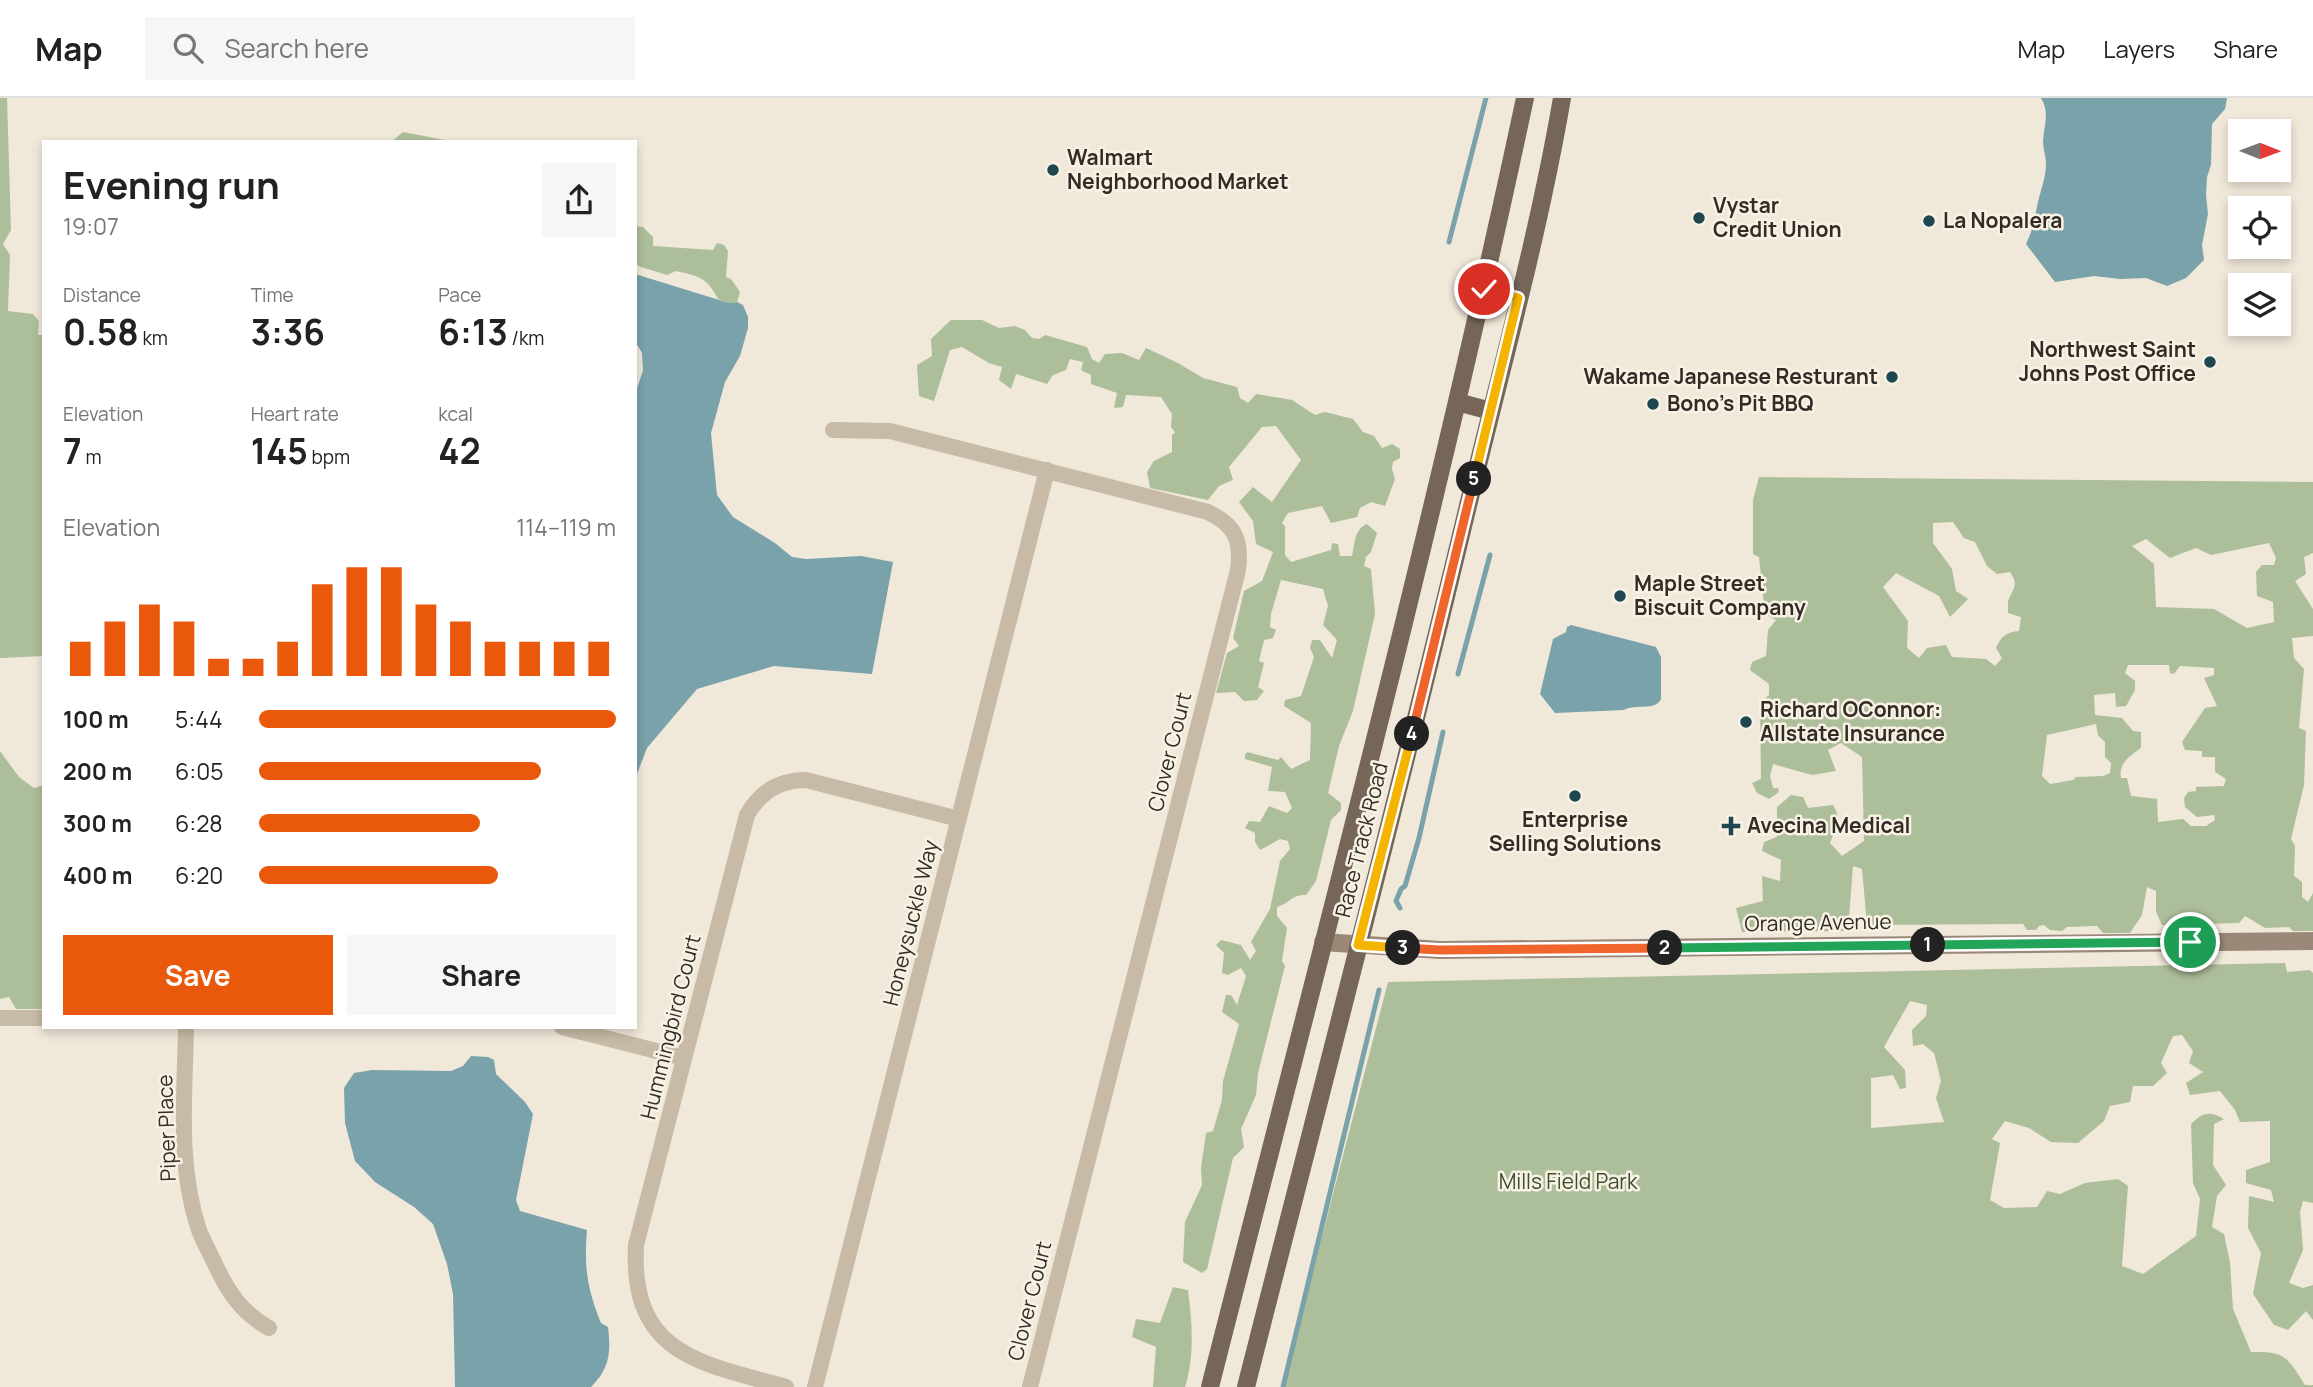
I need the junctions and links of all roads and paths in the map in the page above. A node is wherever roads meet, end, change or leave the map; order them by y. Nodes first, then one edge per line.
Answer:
1 (1525, 98) edge
2 (1562, 98) edge
3 (1484, 289) junction
4 (1518, 298) junction
5 (1457, 402) junction
6 (1491, 411) junction
7 (833, 430) dead end
8 (1047, 470) junction
9 (959, 820) junction
10 (2313, 941) edge
11 (1323, 942) junction
12 (1358, 945) junction
13 (0, 1018) edge
14 (42, 1018) edge
15 (186, 1029) edge
16 (570, 1029) edge
17 (684, 1058) junction
18 (269, 1328) dead end
19 (786, 1387) edge
20 (816, 1387) edge
21 (1030, 1387) edge
22 (1210, 1387) edge
23 (1246, 1387) edge

1 - 3 main road, Race Track Road
2 - 4 main road, Race Track Road
3 - 4 main road
3 - 5 main road, Race Track Road
4 - 6 main road, Race Track Road
5 - 6 main road
5 - 11 main road, Race Track Road
6 - 12 main road, Race Track Road
7 - 8 street, Clover Court
8 - 9 street, Honeysuckle Way
8 - 21 street, Clover Court
9 - 17 street, Hummingbird Court
9 - 20 street, Honeysuckle Way
10 - 12 street, Orange Avenue
11 - 12 street, Orange Avenue
11 - 22 main road, Race Track Road
12 - 23 main road, Race Track Road
13 - 14 street
15 - 18 street, Piper Place
16 - 17 street
17 - 19 street, Hummingbird Court

